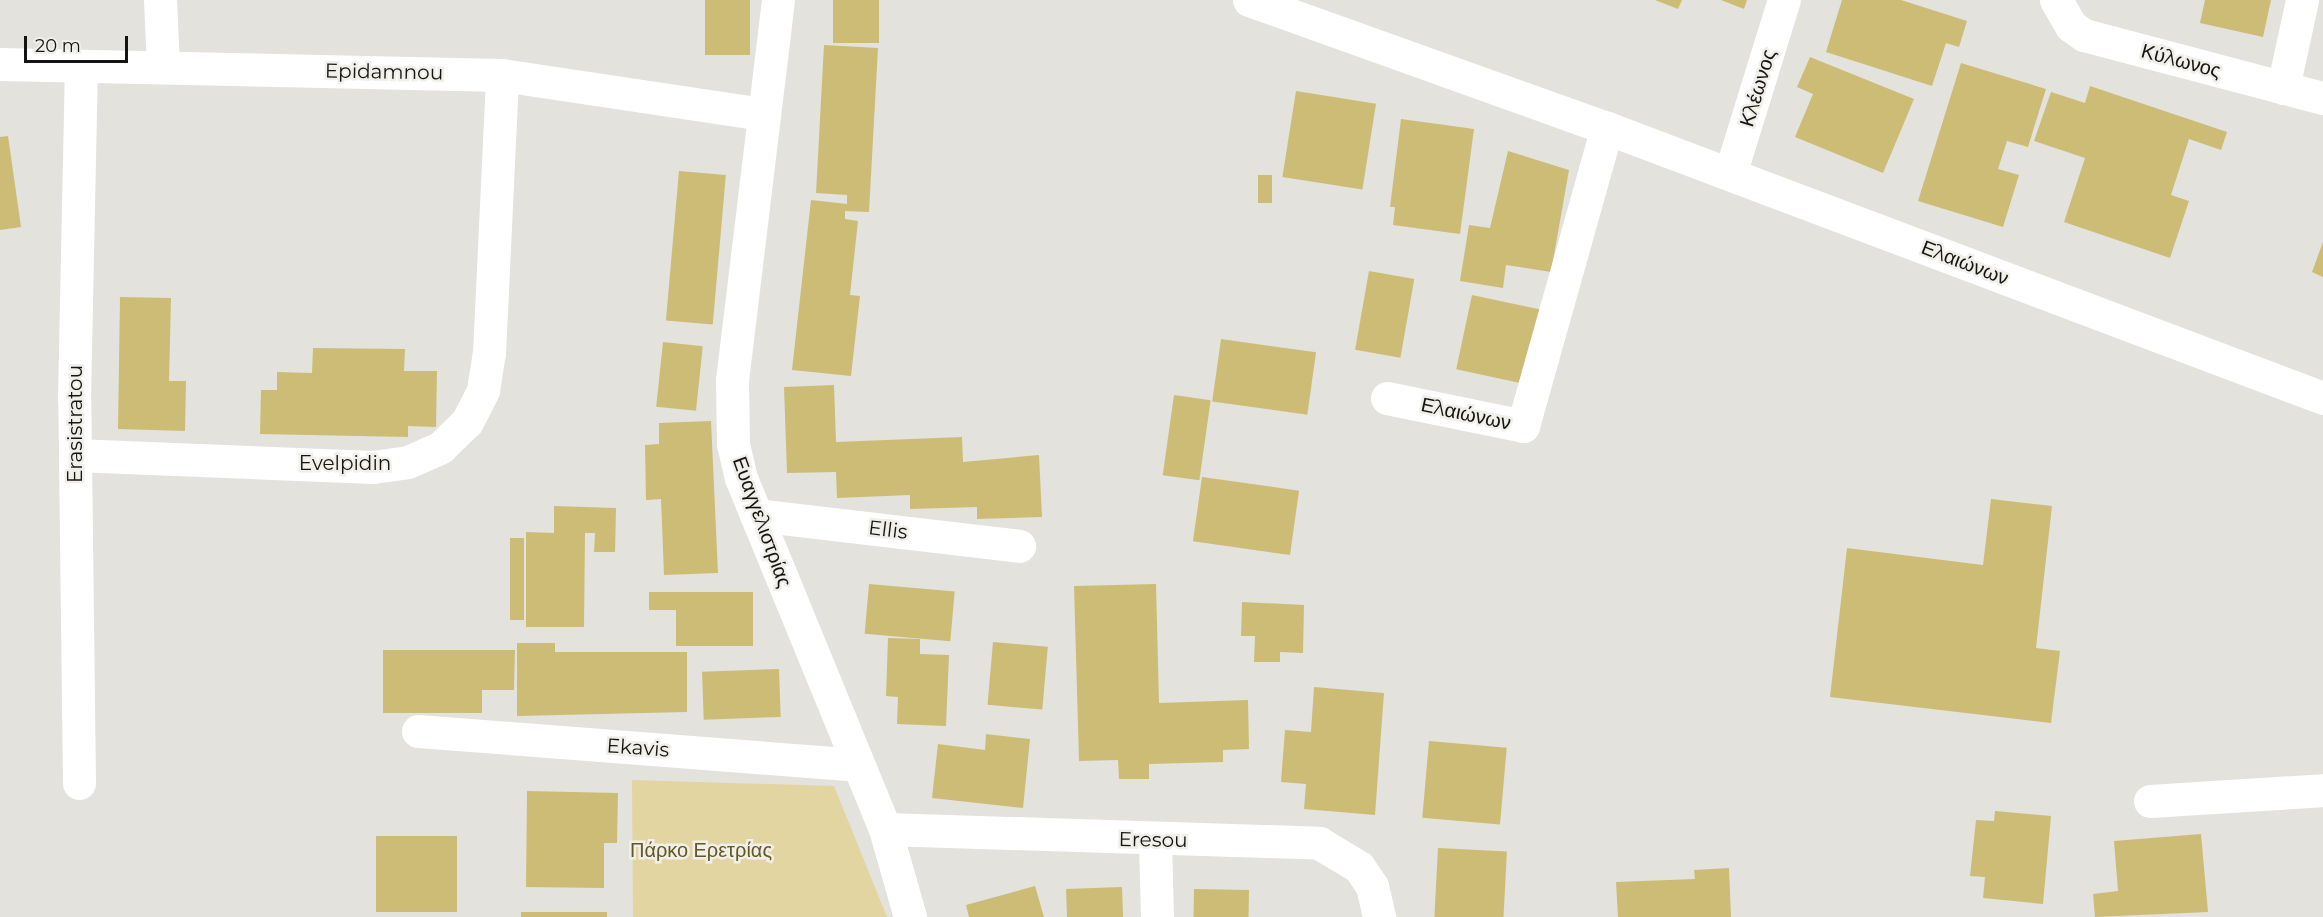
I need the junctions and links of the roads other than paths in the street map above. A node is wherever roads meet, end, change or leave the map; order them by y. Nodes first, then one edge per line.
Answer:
1 (160, 0) edge
2 (778, 0) edge
3 (1249, 0) edge
4 (1784, 0) edge
5 (2056, 0) edge
6 (2302, 0) edge
7 (0, 64) edge
8 (81, 66) junction
9 (163, 67) junction
10 (502, 75) junction
11 (2283, 88) junction
12 (2323, 98) edge
13 (764, 114) junction
14 (1607, 128) junction
15 (1730, 174) junction
16 (1387, 398) dead end
17 (2323, 399) edge
18 (75, 455) junction
19 (756, 515) junction
20 (1019, 546) dead end
21 (418, 731) dead end
22 (857, 765) junction
23 (79, 783) dead end
24 (2323, 790) edge
25 (2150, 801) dead end
26 (885, 829) junction
27 (1155, 841) junction
28 (910, 917) edge
29 (1157, 917) edge
30 (1379, 917) edge

1 - 9 street
2 - 13 street, Ευαγγελιστρίας
3 - 14 street, Ελαιώνων
4 - 15 street, Κλέωνος
5 - 11 street, Κύλωνος
6 - 11 street
7 - 8 street, Epidamnou
8 - 9 street, Epidamnou
8 - 18 street, Erasistratou
9 - 10 street, Epidamnou
10 - 13 street, Epidamnou
10 - 18 street, Evelpidin
11 - 12 street, Κύλωνος
13 - 19 street, Ευαγγελιστρίας
14 - 15 street, Ελαιώνων
14 - 16 street, Ελαιώνων
15 - 17 street, Ελαιώνων
18 - 23 street, Erasistratou
19 - 20 street, Ellis
19 - 22 street, Ευαγγελιστρίας
21 - 22 street, Ekavis
22 - 26 street, Ευαγγελιστρίας
24 - 25 street
26 - 27 street, Eresou
26 - 28 street, Ευαγγελιστρίας
27 - 29 street
27 - 30 street, Eresou

